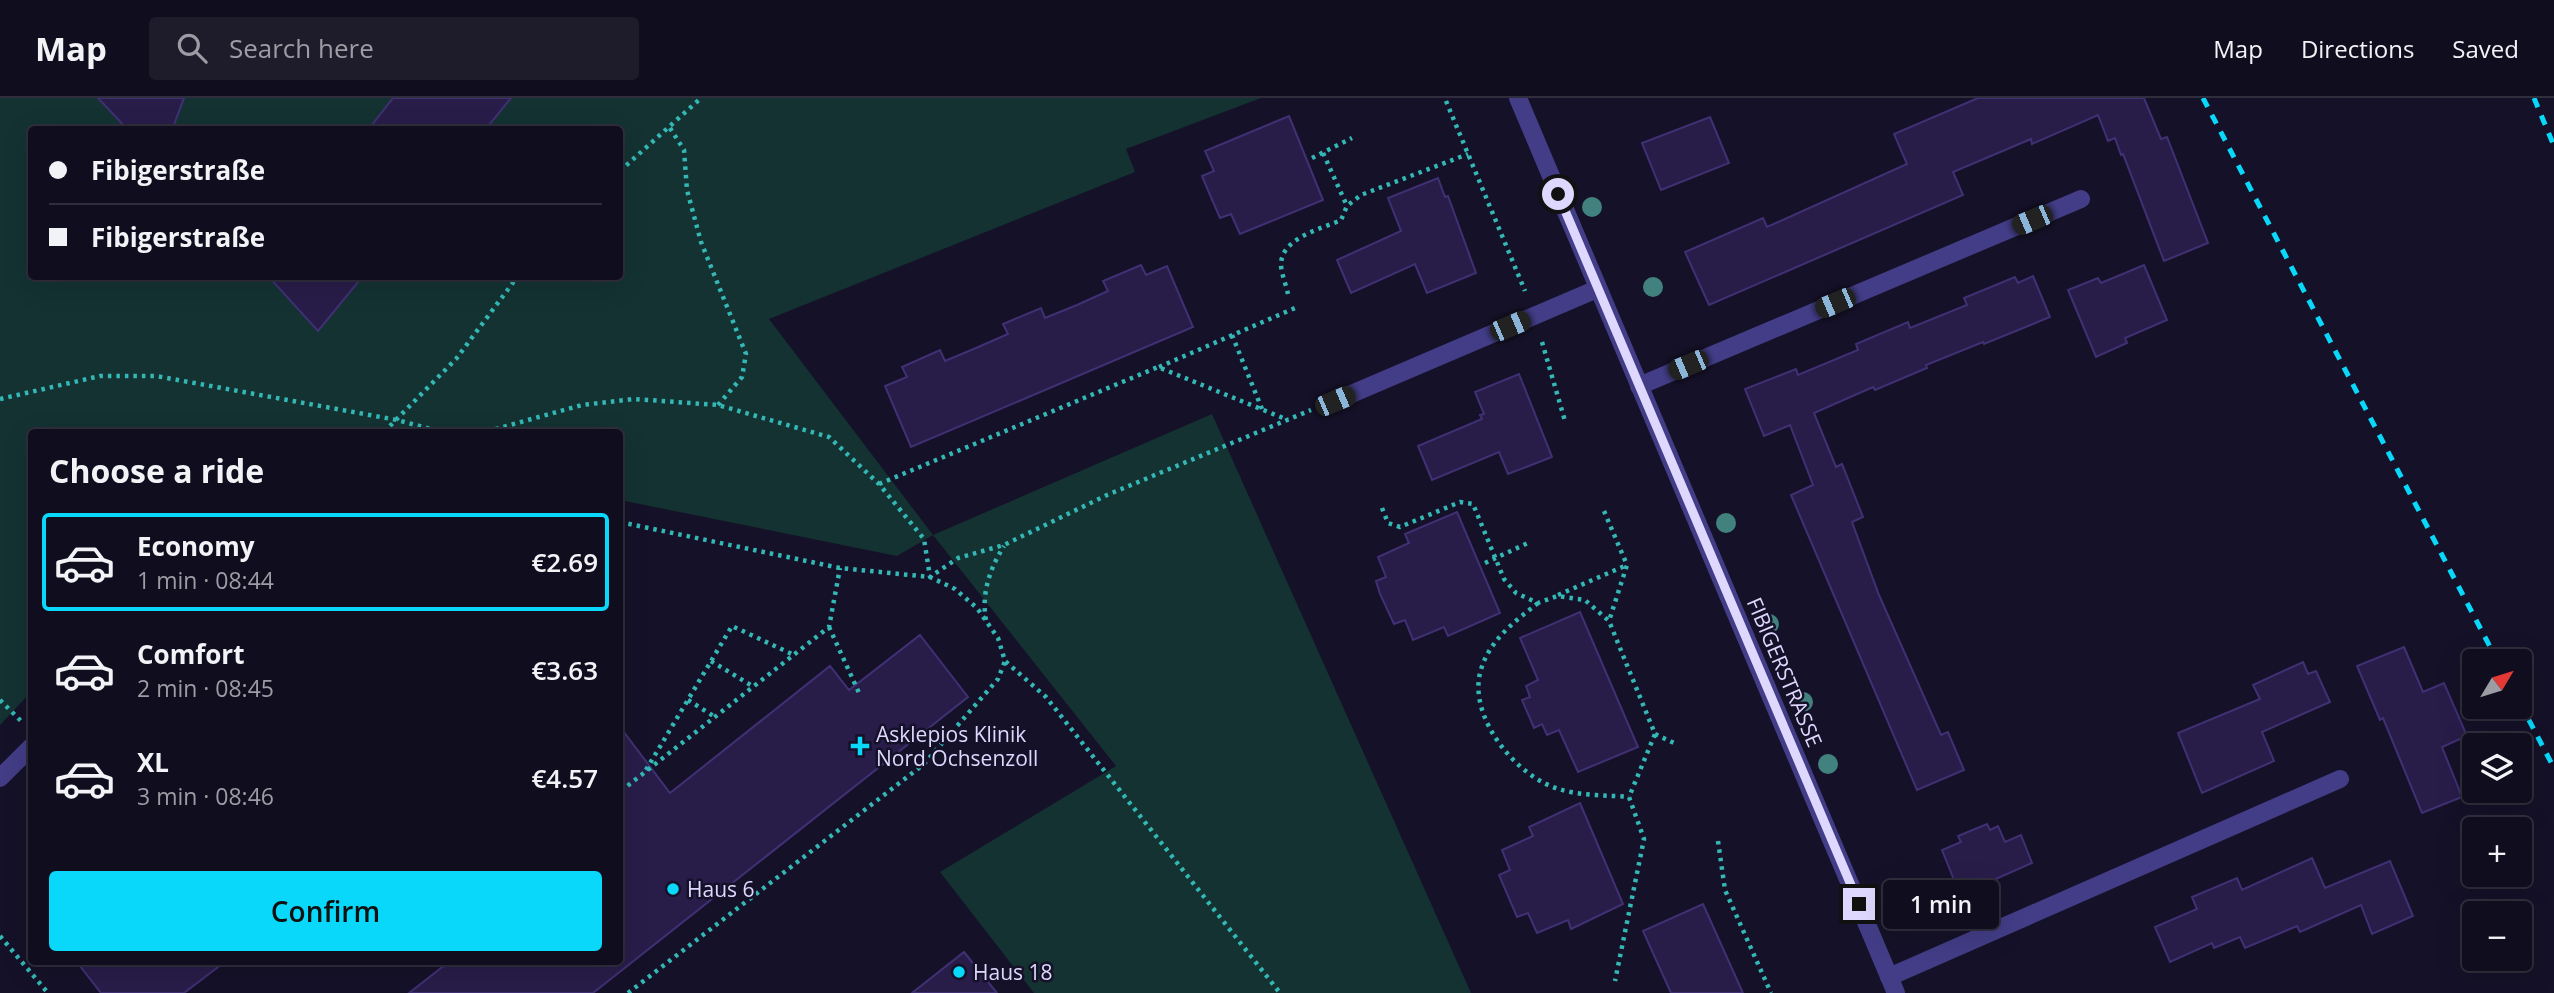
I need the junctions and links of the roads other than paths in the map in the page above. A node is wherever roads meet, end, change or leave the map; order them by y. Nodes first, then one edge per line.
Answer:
1 (1518, 98) edge
2 (2081, 199) dead end
3 (1597, 289) junction
4 (1639, 386) junction
5 (1335, 401) road end
6 (28, 750) edge
7 (0, 778) edge
8 (2340, 779) dead end
9 (1893, 985) edge

1 - 3 street, FIBIGERSTRASSE
2 - 4 street
3 - 4 street, FIBIGERSTRASSE
3 - 5 street
4 - 9 street, FIBIGERSTRASSE
6 - 7 street
8 - 9 street, FIBIGERSTRASSE

